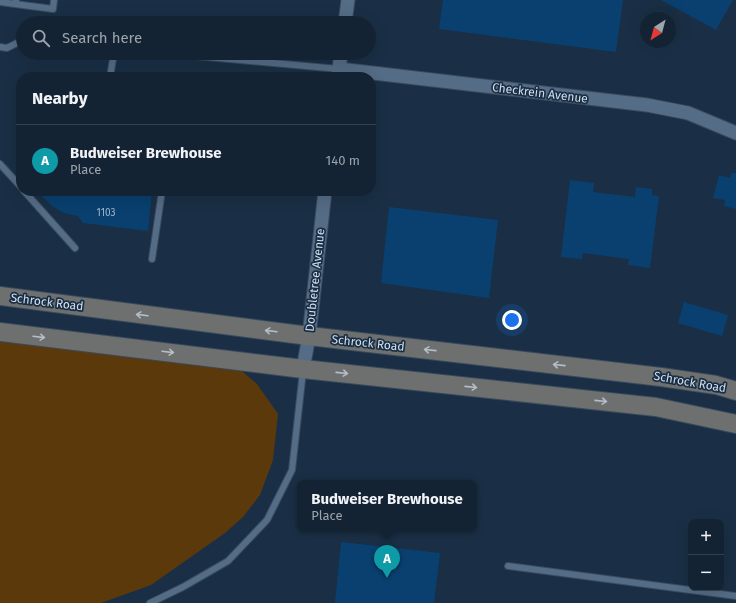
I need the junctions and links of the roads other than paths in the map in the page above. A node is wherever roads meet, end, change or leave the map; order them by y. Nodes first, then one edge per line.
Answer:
1 (54, 0) edge
2 (348, 0) edge
3 (0, 2) edge
4 (16, 2) edge
5 (346, 16) edge
6 (16, 44) edge
7 (0, 47) edge
8 (113, 60) edge
9 (225, 60) edge
10 (340, 60) edge
11 (111, 72) edge
12 (330, 72) edge
13 (339, 72) edge
14 (376, 77) edge
15 (736, 133) edge
16 (0, 164) edge
17 (16, 182) edge
18 (28, 196) edge
19 (161, 196) edge
20 (324, 196) edge
21 (75, 248) dead end
22 (152, 259) dead end
23 (0, 296) edge
24 (0, 332) edge
25 (309, 336) junction
26 (303, 369) junction
27 (736, 391) edge
28 (736, 424) edge
29 (508, 566) dead end
30 (736, 596) edge
31 (150, 603) edge

1 - 4 lane
2 - 5 street
3 - 4 lane
6 - 7 lane
8 - 11 lane
9 - 12 lane
10 - 13 street
14 - 15 street, Checkrein Avenue
16 - 17 lane
18 - 21 lane
19 - 22 lane
20 - 25 street, Doubletree Avenue
25 -> 23 main road, Schrock Road
24 -> 26 main road
25 - 26 street, Doubletree Avenue
27 -> 25 main road, Schrock Road
26 -> 28 main road
26 - 31 lane
29 - 30 lane

